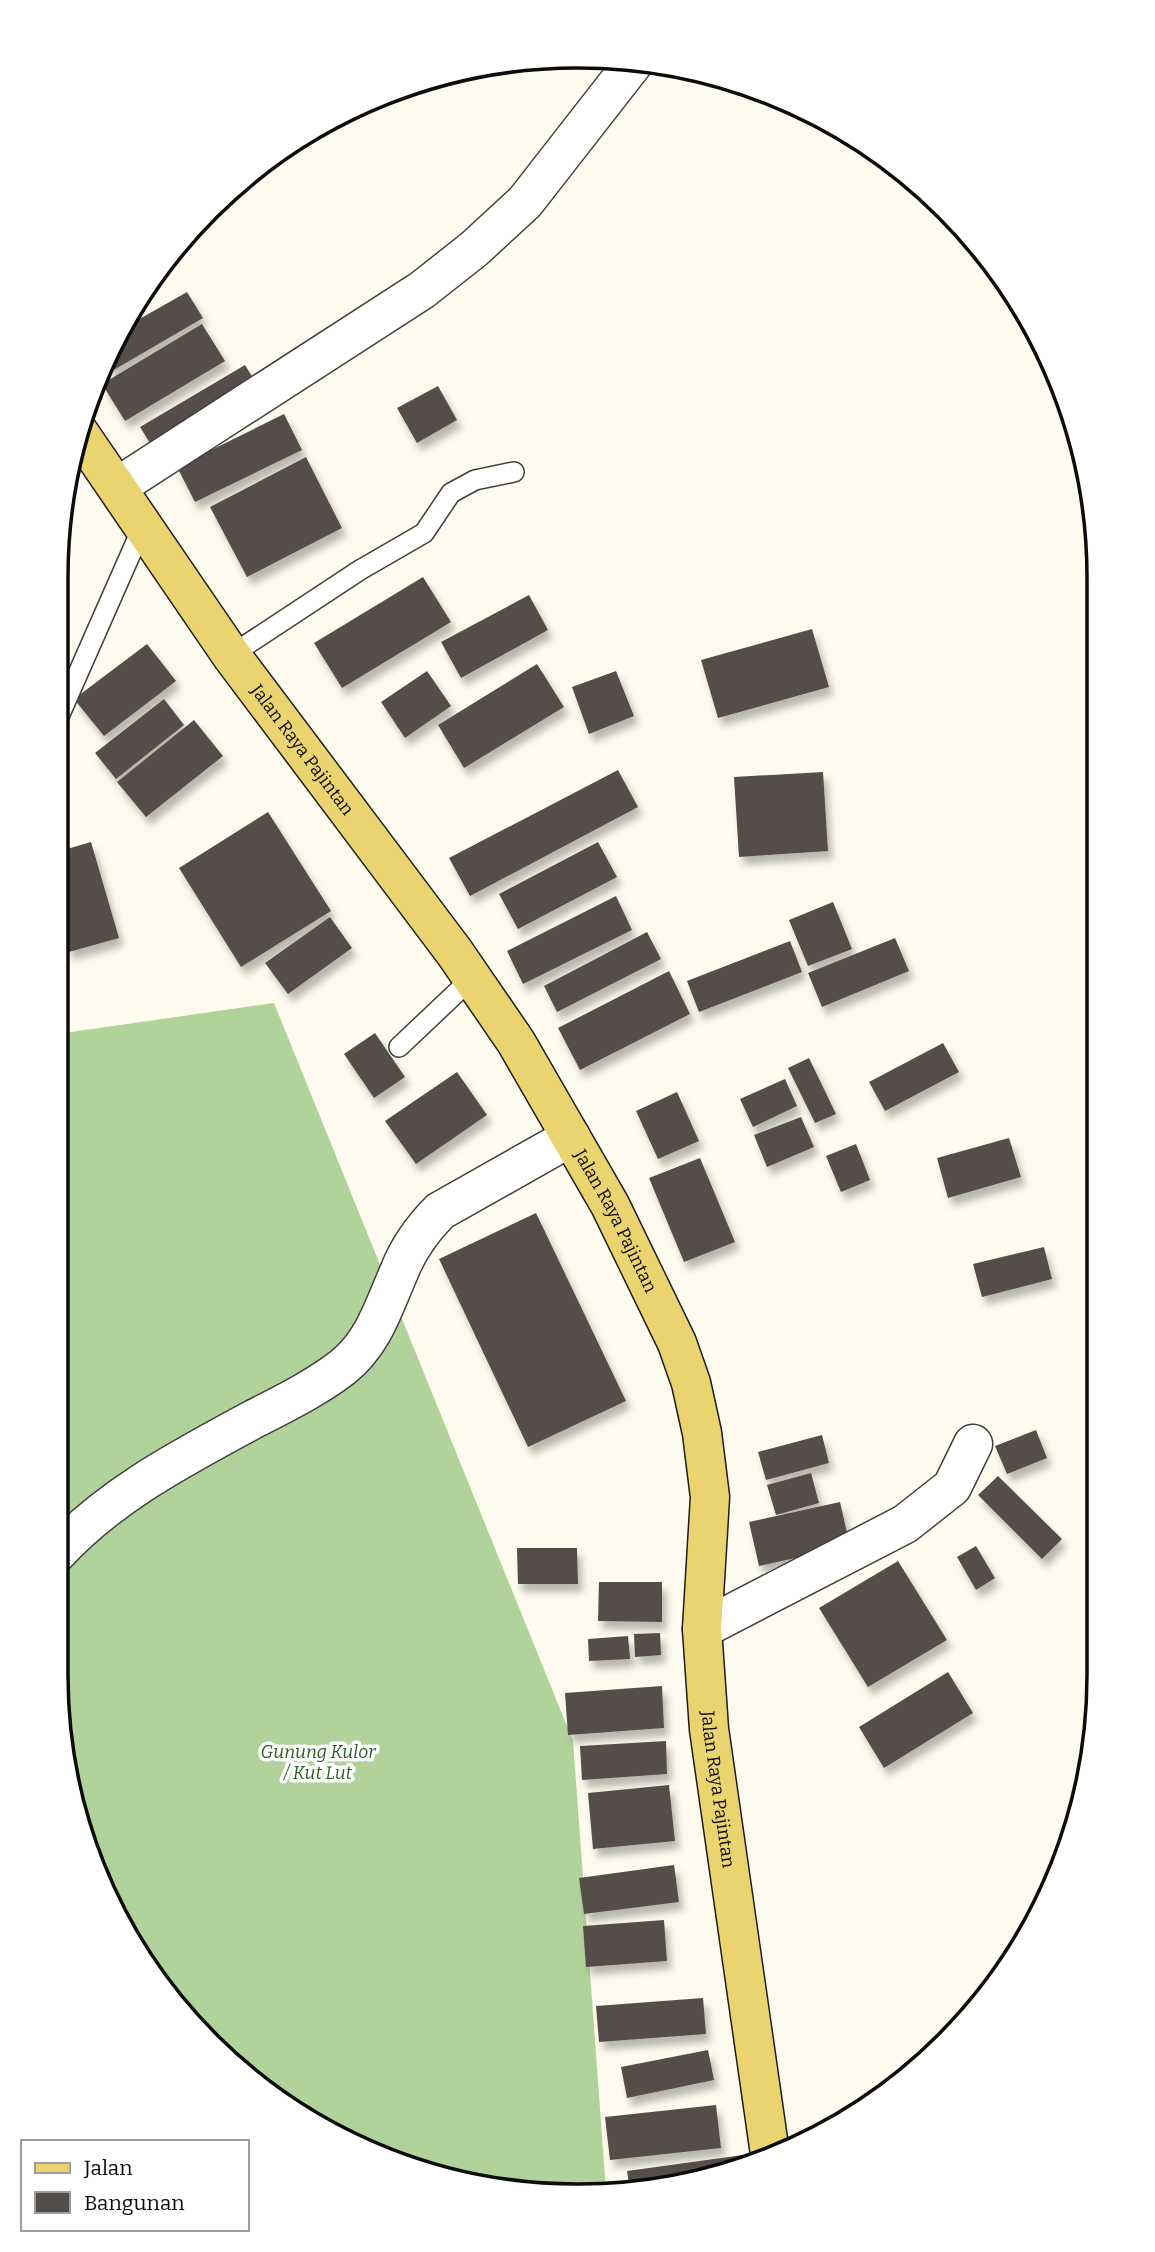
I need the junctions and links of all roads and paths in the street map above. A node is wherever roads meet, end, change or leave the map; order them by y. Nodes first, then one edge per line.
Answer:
1 (627, 71) edge
2 (87, 443) edge
3 (514, 472) dead end
4 (117, 487) junction
5 (144, 526) junction
6 (231, 655) junction
7 (68, 696) edge
8 (472, 978) junction
9 (399, 1047) dead end
10 (571, 1137) junction
11 (973, 1444) dead end
12 (68, 1541) edge
13 (702, 1629) junction
14 (769, 2146) edge

1 - 4 street
2 - 4 main road, Jalan Raya Pajintan
3 - 6 lane
4 - 5 main road, Jalan Raya Pajintan
5 - 6 main road, Jalan Raya Pajintan
5 - 7 lane
6 - 8 main road, Jalan Raya Pajintan
8 - 9 lane
8 - 10 main road, Jalan Raya Pajintan
10 - 12 street
10 - 13 main road, Jalan Raya Pajintan
11 - 13 street
13 - 14 main road, Jalan Raya Pajintan

